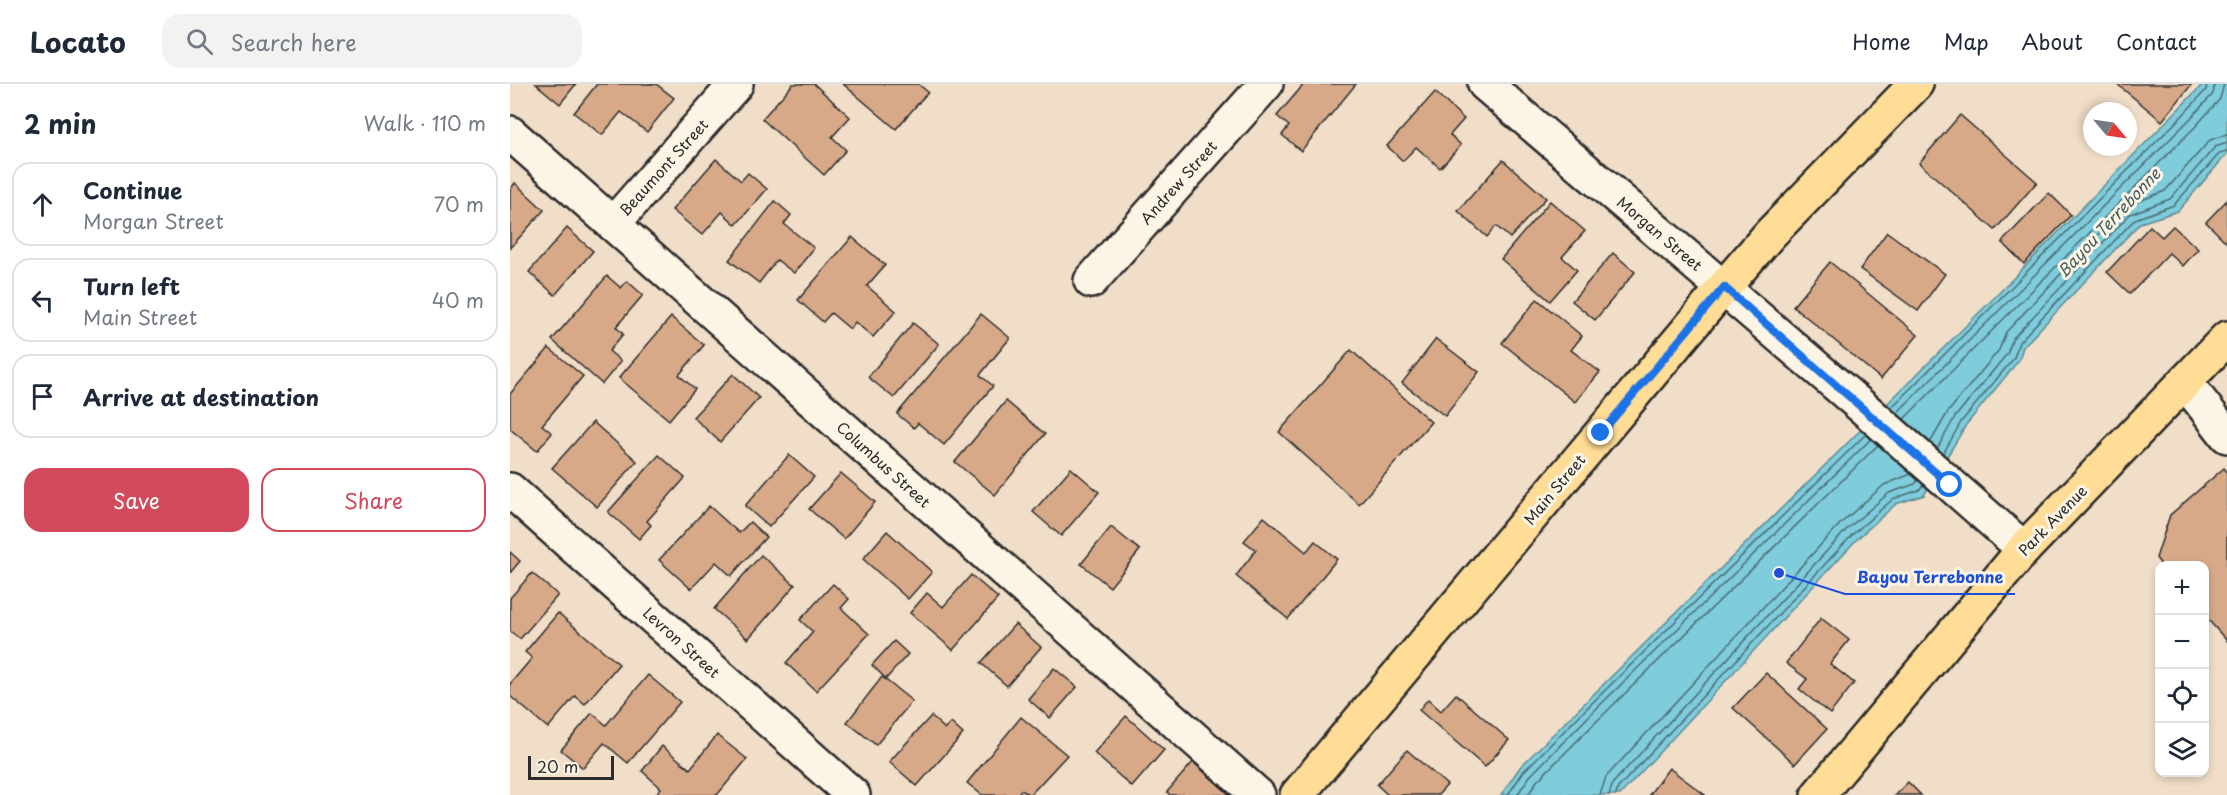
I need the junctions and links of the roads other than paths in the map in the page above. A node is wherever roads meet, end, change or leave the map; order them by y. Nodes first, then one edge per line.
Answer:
1 (736, 84) edge
2 (1266, 84) edge
3 (1485, 84) edge
4 (1916, 84) edge
5 (510, 133) edge
6 (613, 224) junction
7 (1091, 281) dead end
8 (1724, 287) junction
9 (2227, 338) edge
10 (2186, 383) junction
11 (2227, 436) edge
12 (510, 490) edge
13 (2024, 549) junction
14 (853, 795) edge
15 (1258, 795) edge
16 (1297, 795) edge
17 (1818, 795) edge

1 - 6 street, Beaumont Street
2 - 7 street, Andrew Street
3 - 8 street, Morgan Street
4 - 8 main road, Main Street
5 - 6 street, Columbus Street
6 - 15 street, Columbus Street
8 - 13 street, Morgan Street
8 - 16 main road, Main Street
9 - 10 main road, Park Avenue
10 - 11 street
10 - 13 main road, Park Avenue
12 - 14 street, Levron Street
13 - 17 main road, Park Avenue

